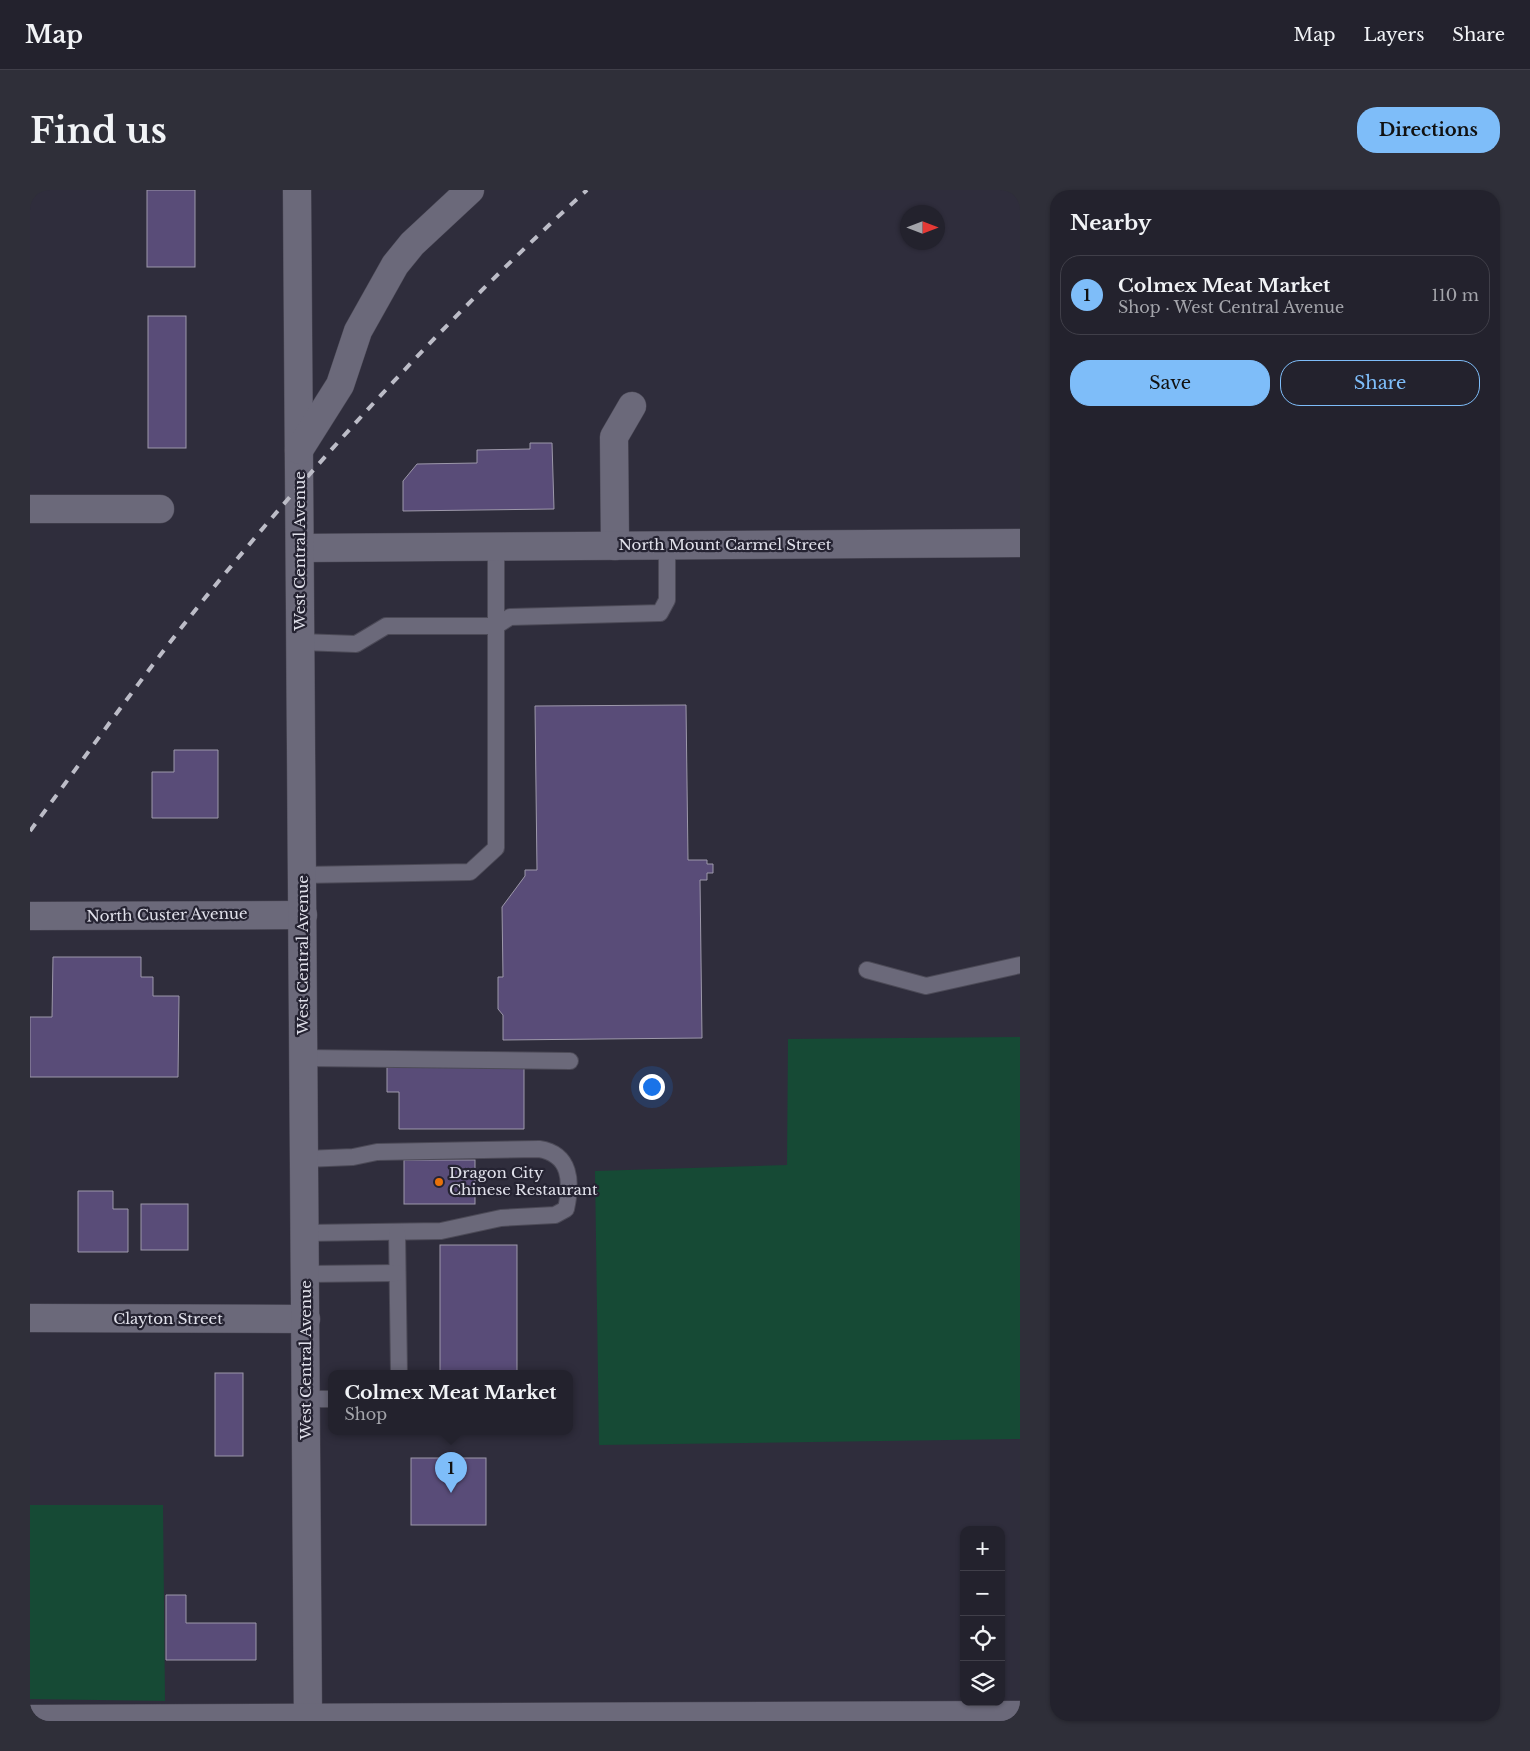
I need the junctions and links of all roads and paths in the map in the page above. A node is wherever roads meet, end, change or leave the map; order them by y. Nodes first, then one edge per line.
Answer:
1 (297, 190) edge
2 (470, 190) edge
3 (632, 406) dead end
4 (299, 450) junction
5 (160, 508) dead end
6 (30, 509) edge
7 (1020, 543) edge
8 (667, 545) junction
9 (496, 546) junction
10 (615, 546) junction
11 (300, 548) junction
12 (496, 626) junction
13 (300, 642) junction
14 (303, 875) junction
15 (303, 915) junction
16 (30, 916) edge
17 (1020, 965) edge
18 (867, 970) dead end
19 (304, 1058) junction
20 (570, 1061) dead end
21 (305, 1159) junction
22 (397, 1232) junction
23 (306, 1233) junction
24 (397, 1272) junction
25 (306, 1274) junction
26 (30, 1318) edge
27 (306, 1319) junction
28 (398, 1370) edge
29 (320, 1399) edge
30 (1020, 1715) edge
31 (30, 1719) edge
32 (308, 1719) edge
33 (471, 1719) edge

1 - 4 street, West Central Avenue
2 - 4 street
3 - 10 street
4 - 11 street, West Central Avenue
5 - 6 street
7 - 8 street, North Mount Carmel Street
8 - 10 street, North Mount Carmel Street
8 - 12 lane
9 - 10 street, North Mount Carmel Street
9 - 11 street, North Mount Carmel Street
9 - 12 lane
11 - 13 street, West Central Avenue
12 - 13 lane
12 - 14 lane
13 - 14 street, West Central Avenue
14 - 15 street, West Central Avenue
15 - 16 street, North Custer Avenue
15 - 19 street, West Central Avenue
17 - 18 lane
19 - 20 lane
19 - 21 street, West Central Avenue
21 - 22 lane
21 - 23 street, West Central Avenue
22 - 23 lane
22 - 24 lane
23 - 25 street, West Central Avenue
24 - 25 lane
24 - 28 lane
25 - 27 street, West Central Avenue
26 - 27 street, Clayton Street
27 - 29 street, West Central Avenue
29 - 32 street, West Central Avenue
30 - 33 street
31 - 32 street
32 - 33 street

